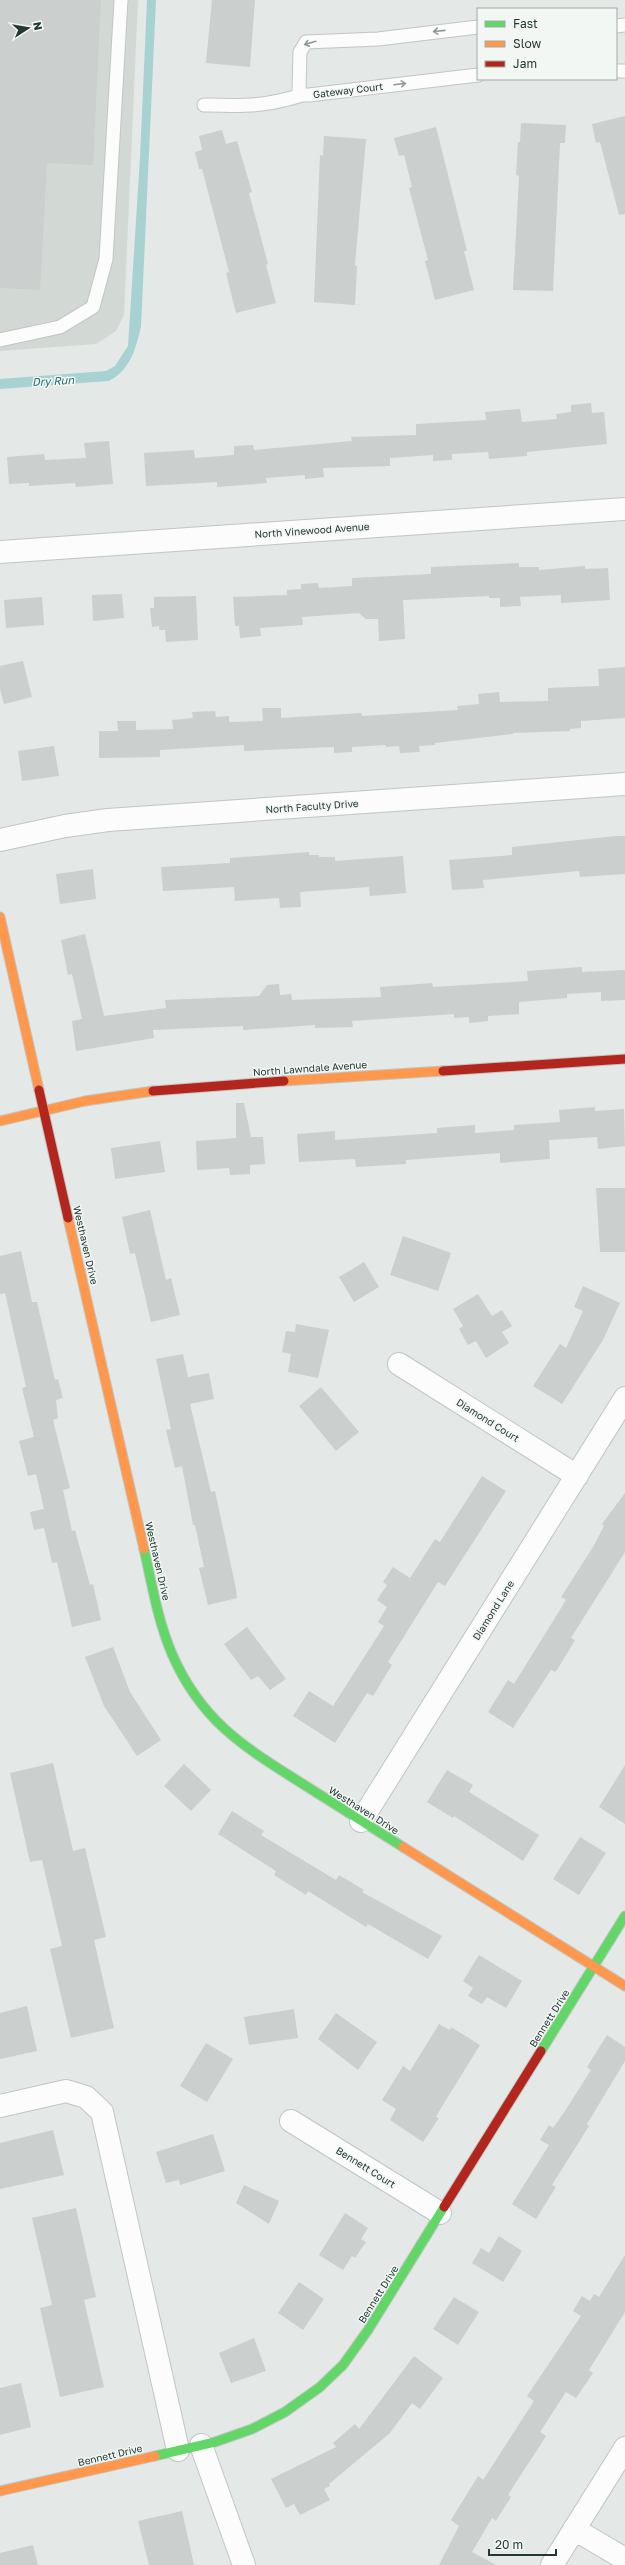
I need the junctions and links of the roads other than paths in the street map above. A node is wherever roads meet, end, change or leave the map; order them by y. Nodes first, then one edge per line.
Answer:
1 (121, 0) edge
2 (477, 27) edge
3 (477, 75) edge
4 (302, 95) junction
5 (204, 105) dead end
6 (0, 340) edge
7 (625, 509) edge
8 (0, 552) edge
9 (625, 784) edge
10 (0, 840) edge
11 (0, 917) edge
12 (625, 1059) edge
13 (44, 1110) junction
14 (0, 1120) edge
15 (399, 1364) dead end
16 (625, 1398) edge
17 (577, 1476) junction
18 (361, 1821) junction
19 (625, 1916) edge
20 (594, 1967) junction
21 (625, 1986) edge
22 (0, 2106) edge
23 (292, 2121) dead end
24 (440, 2213) junction
25 (201, 2445) junction
26 (625, 2448) edge
27 (178, 2450) junction
28 (0, 2491) edge
29 (574, 2529) junction
30 (625, 2559) edge
31 (244, 2565) edge
32 (552, 2565) edge

1 - 6 lane
2 -> 4 lane, Gateway Court
4 -> 3 lane, Gateway Court
4 - 5 lane
7 - 8 street, North Vinewood Avenue
9 - 10 street, North Faculty Drive
11 - 13 street, Westhaven Drive
12 - 13 street, North Lawndale Avenue
13 - 14 street, North Lawndale Avenue
13 - 18 street, Westhaven Drive
15 - 17 street, Diamond Court
16 - 17 street, Diamond Lane
17 - 18 street, Diamond Lane
18 - 20 street, Westhaven Drive
19 - 20 street, Bennett Drive
20 - 21 street, Westhaven Drive
20 - 24 street, Bennett Drive
22 - 27 street
23 - 24 street, Bennett Court
24 - 25 street, Bennett Drive
25 - 27 street, Bennett Drive
25 - 31 street
26 - 29 street
27 - 28 street, Bennett Drive
29 - 30 street
29 - 32 street

